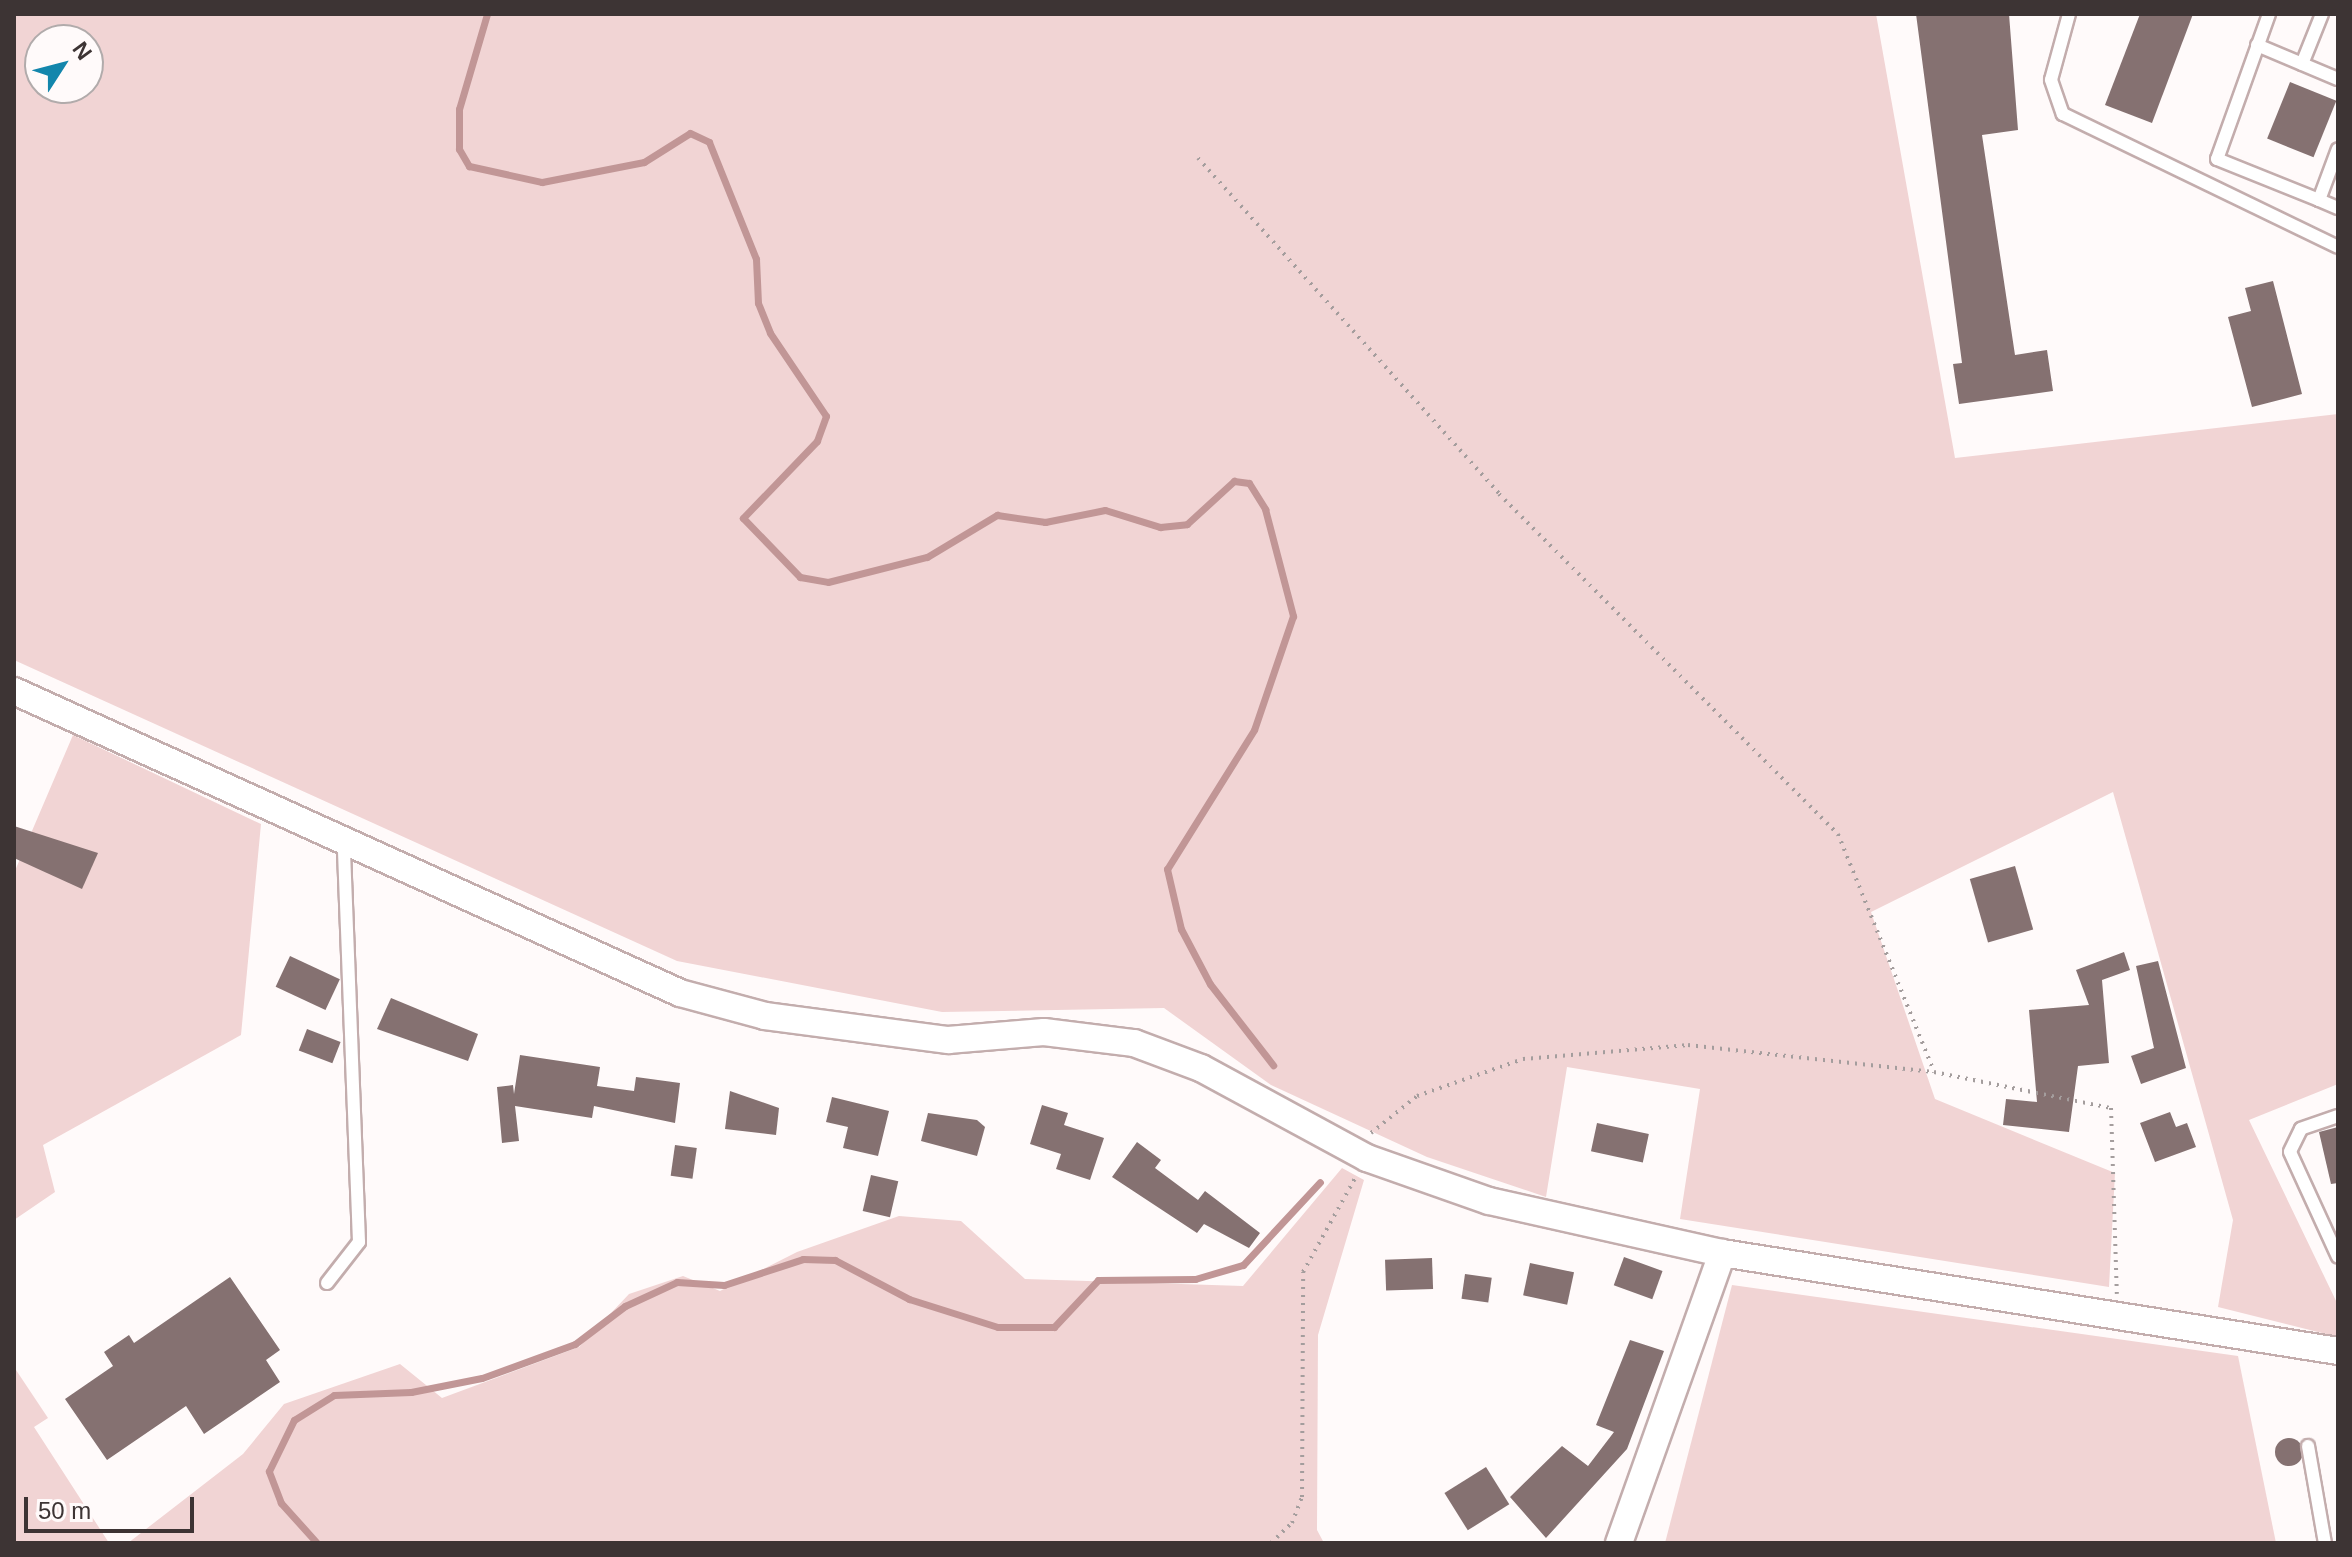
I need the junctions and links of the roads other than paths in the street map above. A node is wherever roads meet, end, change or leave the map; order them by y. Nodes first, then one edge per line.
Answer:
1 (2069, 14) edge
2 (2269, 14) edge
3 (2322, 14) edge
4 (2257, 45) junction
5 (2302, 64) junction
6 (2338, 79) edge
7 (2338, 149) edge
8 (2319, 200) junction
9 (2338, 208) edge
10 (2338, 247) edge
11 (14, 691) edge
12 (344, 843) junction
13 (2338, 1116) edge
14 (1722, 1253) junction
15 (2338, 1257) edge
16 (327, 1283) dead end
17 (2338, 1351) edge
18 (2308, 1446) dead end
19 (1619, 1543) edge
20 (2325, 1543) edge

1 - 10 lane
2 - 4 lane
3 - 5 lane
4 - 5 lane
4 - 8 lane
5 - 6 lane
7 - 8 lane
8 - 9 lane
11 - 12 street
12 - 14 street
12 - 16 lane
13 - 15 lane
14 - 17 street
14 - 19 street
18 - 20 lane

